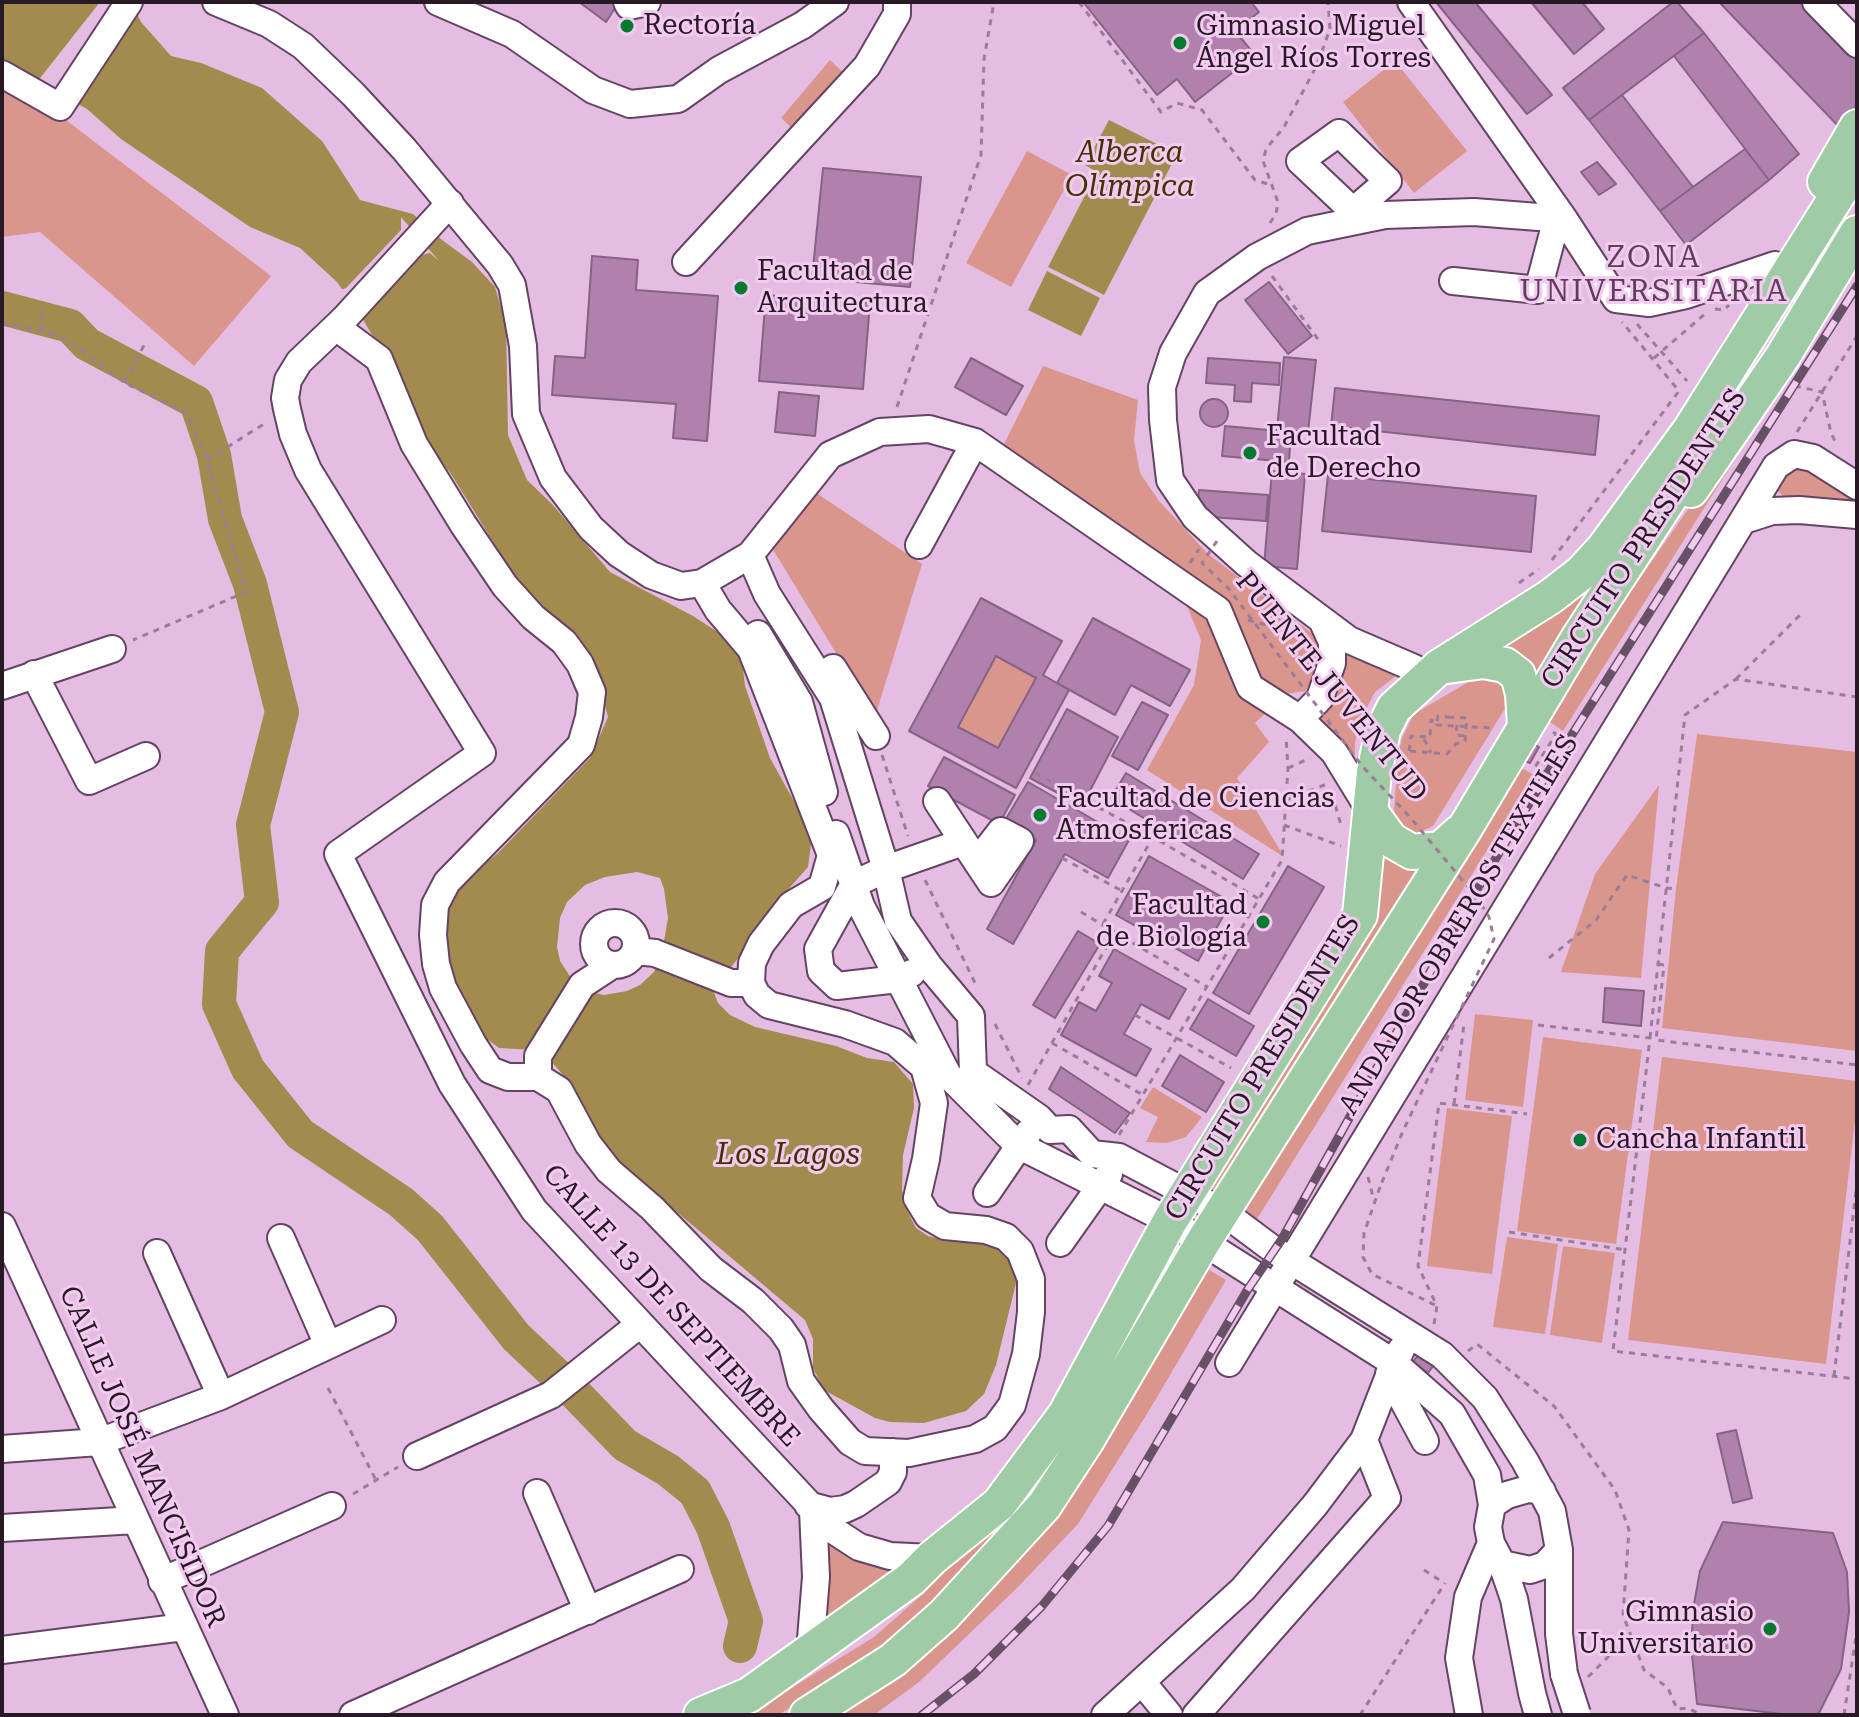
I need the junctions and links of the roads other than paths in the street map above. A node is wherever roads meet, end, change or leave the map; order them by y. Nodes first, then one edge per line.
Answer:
1 (129, 2) edge
2 (216, 2) edge
3 (438, 2) edge
4 (627, 2) edge
5 (647, 2) edge
6 (835, 2) edge
7 (897, 2) edge
8 (1411, 2) edge
9 (1816, 2) edge
10 (1857, 44) edge
11 (2, 74) edge
12 (1857, 127) edge
13 (1857, 164) edge
14 (1376, 191) dead end
15 (1857, 201) edge
16 (444, 209) junction
17 (1398, 215) junction
18 (1560, 218) junction
19 (1857, 233) edge
20 (686, 262) dead end
21 (1775, 265) junction
22 (1453, 281) dead end
23 (340, 323) junction
24 (975, 442) junction
25 (1857, 486) edge
26 (1857, 515) edge
27 (1744, 520) junction
28 (919, 545) dead end
29 (754, 550) junction
30 (1603, 573) junction
31 (702, 583) junction
32 (1545, 583) junction
33 (1327, 631) junction
34 (1579, 637) junction
35 (112, 649) road end
36 (34, 674) junction
37 (1430, 675) junction
38 (2, 686) edge
39 (1534, 726) junction
40 (1291, 727) junction
41 (876, 736) road end
42 (146, 756) dead end
43 (937, 801) dead end
44 (1372, 814) junction
45 (1465, 828) junction
46 (886, 869) junction
47 (854, 884) junction
48 (647, 953) junction
49 (611, 966) junction
50 (929, 966) junction
51 (898, 979) junction
52 (741, 983) junction
53 (538, 1066) junction
54 (1039, 1118) junction
55 (1018, 1145) junction
56 (1118, 1147) junction
57 (1102, 1187) junction
58 (1187, 1191) junction
59 (987, 1193) dead end
60 (1223, 1212) junction
61 (1170, 1221) junction
62 (2, 1226) edge
63 (281, 1238) dead end
64 (1203, 1242) junction
65 (1060, 1243) dead end
66 (157, 1253) dead end
67 (1291, 1261) junction
68 (1275, 1288) junction
69 (382, 1320) dead end
70 (640, 1324) junction
71 (328, 1345) junction
72 (1430, 1348) junction
73 (1229, 1363) dead end
74 (1391, 1368) junction
75 (221, 1396) junction
76 (1364, 1440) junction
77 (1425, 1441) dead end
78 (99, 1442) junction
79 (2, 1449) edge
80 (893, 1452) junction
81 (417, 1456) road end
82 (1542, 1491) junction
83 (537, 1493) dead end
84 (1492, 1505) junction
85 (332, 1506) road end
86 (810, 1508) junction
87 (136, 1520) junction
88 (2, 1528) edge
89 (1559, 1550) junction
90 (1496, 1553) junction
91 (932, 1558) junction
92 (680, 1569) dead end
93 (162, 1581) junction
94 (588, 1611) junction
95 (184, 1627) junction
96 (2, 1650) edge
97 (810, 1651) junction
98 (1142, 1682) junction
99 (1535, 1704) edge
100 (1578, 1714) edge
101 (225, 1715) edge
102 (353, 1715) edge
103 (701, 1715) edge
104 (807, 1715) edge
105 (1105, 1715) edge
106 (1169, 1715) edge
107 (1196, 1715) edge
108 (1469, 1715) edge

1 - 11 street
2 - 16 street
3 - 6 street
4 - 5 street
7 - 20 street
8 - 18 street
9 - 10 street
12 - 21 main road
13 - 30 main road, CIRCUITO PRESIDENTES
14 - 17 street
15 - 30 main road, CIRCUITO PRESIDENTES
16 - 23 street, CALLE 13 DE SEPTIEMBRE
16 - 31 street
17 - 18 street
17 - 33 street
18 - 21 street
18 - 22 street
19 - 34 main road
21 - 32 main road
23 - 53 street
23 - 70 street, CALLE 13 DE SEPTIEMBRE
24 - 28 street
24 - 29 street
24 - 40 street
25 - 27 street, ANDADOR OBREROS TEXTILES
26 - 27 street
27 - 67 street, ANDADOR OBREROS TEXTILES
29 - 31 street
29 - 41 street
29 - 46 street
30 - 32 main road, CIRCUITO PRESIDENTES
30 - 34 main road, CIRCUITO PRESIDENTES
31 - 47 street
31 - 52 street
32 - 37 main road, CIRCUITO PRESIDENTES
33 - 37 street
33 - 40 street
34 - 39 main road, CIRCUITO PRESIDENTES
35 - 36 street
36 - 38 street
36 - 42 street
37 - 39 main road
37 - 44 main road, CIRCUITO PRESIDENTES
39 - 45 main road, CIRCUITO PRESIDENTES
40 - 44 street
43 - 46 street
44 - 45 main road
44 - 58 main road, CIRCUITO PRESIDENTES
45 - 60 main road, CIRCUITO PRESIDENTES
46 - 47 street
46 - 50 street
47 - 51 street
47 - 51 street
48 - 49 street
48 - 49 street
48 - 52 street
49 - 53 street
50 - 51 street
50 - 54 street
51 - 55 street
52 - 80 street
53 - 80 street
54 - 55 street
54 - 56 street
55 - 57 street
55 - 59 street
56 - 57 street
56 - 58 street
57 - 61 street
57 - 65 street
58 - 60 street
58 - 61 main road, CIRCUITO PRESIDENTES
60 - 64 main road, CIRCUITO PRESIDENTES
60 - 67 street
61 - 64 street
61 - 91 main road, CIRCUITO PRESIDENTES
62 - 78 street, CALLE JOSÉ MANCISIDOR
63 - 71 street
64 - 68 street
64 - 104 main road, CIRCUITO PRESIDENTES
66 - 75 street
67 - 68 street, ANDADOR OBREROS TEXTILES
67 - 72 street
68 - 73 street, ANDADOR OBREROS TEXTILES
68 - 74 street
69 - 71 street
70 - 81 street
70 - 86 street, CALLE 13 DE SEPTIEMBRE
71 - 75 street
72 - 74 street
72 - 82 street
74 - 76 street
74 - 77 street
74 - 84 street
75 - 78 street
76 - 98 street
76 - 107 street
78 - 79 street
78 - 87 street, CALLE JOSÉ MANCISIDOR
80 - 86 street
82 - 84 street
82 - 89 street
83 - 94 street
84 - 90 street
85 - 93 street
86 - 91 street, CALLE 13 DE SEPTIEMBRE
86 - 97 street
87 - 88 street
87 - 93 street, CALLE JOSÉ MANCISIDOR
89 - 90 street
89 - 100 street, bridge
90 - 99 street
90 - 108 street
91 - 97 main road, CIRCUITO PRESIDENTES
92 - 94 street
93 - 95 street, CALLE JOSÉ MANCISIDOR
94 - 102 street
95 - 96 street
95 - 101 street, CALLE JOSÉ MANCISIDOR
97 - 103 main road, CIRCUITO PRESIDENTES
98 - 105 street
98 - 106 street

